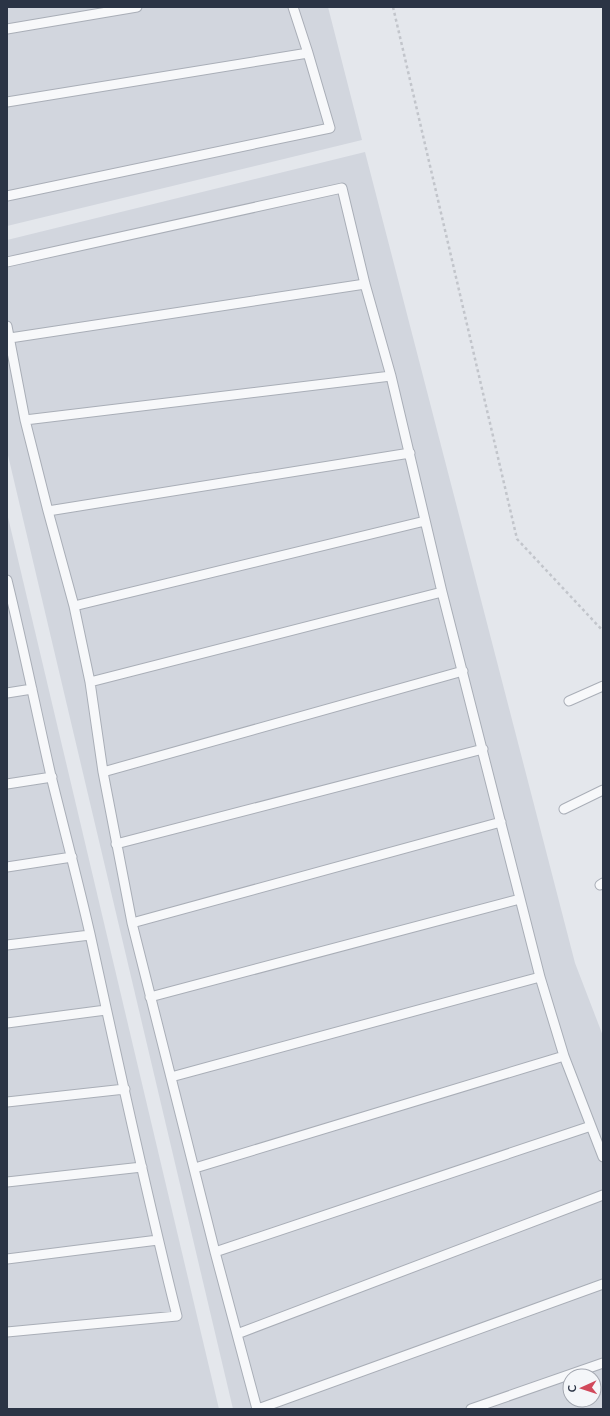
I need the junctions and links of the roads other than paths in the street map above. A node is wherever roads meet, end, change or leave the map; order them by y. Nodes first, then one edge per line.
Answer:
1 (137, 7) edge
2 (293, 7) edge
3 (7, 29) edge
4 (308, 53) junction
5 (7, 102) edge
6 (7, 196) edge
7 (7, 262) edge
8 (365, 284) junction
9 (7, 326) edge
10 (10, 338) junction
11 (391, 376) junction
12 (25, 420) junction
13 (410, 453) junction
14 (48, 511) junction
15 (425, 521) junction
16 (7, 580) edge
17 (442, 592) junction
18 (74, 606) junction
19 (11, 612) edge
20 (463, 671) junction
21 (90, 682) junction
22 (603, 686) edge
23 (32, 689) junction
24 (7, 693) edge
25 (569, 701) dead end
26 (483, 749) junction
27 (103, 772) junction
28 (52, 777) junction
29 (7, 784) edge
30 (603, 790) edge
31 (564, 809) dead end
32 (501, 822) junction
33 (116, 844) junction
34 (72, 857) junction
35 (7, 867) edge
36 (520, 899) junction
37 (132, 923) junction
38 (90, 935) junction
39 (7, 945) edge
40 (540, 977) junction
41 (150, 997) junction
42 (106, 1010) junction
43 (7, 1023) edge
44 (564, 1056) junction
45 (171, 1077) junction
46 (125, 1089) junction
47 (7, 1102) edge
48 (591, 1126) junction
49 (603, 1157) edge
50 (142, 1167) junction
51 (195, 1168) junction
52 (7, 1182) edge
53 (603, 1195) edge
54 (158, 1240) junction
55 (216, 1252) junction
56 (7, 1259) edge
57 (603, 1284) edge
58 (7, 1332) edge
59 (237, 1334) junction
60 (603, 1363) edge
61 (258, 1409) edge
62 (470, 1409) edge

1 - 3 lane
2 - 4 lane
4 - 5 lane
4 - 6 lane
7 - 8 lane
8 - 10 lane
8 - 11 lane
9 - 10 lane
10 - 12 lane
11 - 12 lane
11 - 13 lane
12 - 14 lane
13 - 14 lane
13 - 15 lane
14 - 18 lane
15 - 17 lane
15 - 18 lane
16 - 19 lane
17 - 20 lane
17 - 21 lane
18 - 21 lane
19 - 23 lane
20 - 26 lane
20 - 27 lane
21 - 27 lane
22 - 25 lane
23 - 24 lane
23 - 28 lane
26 - 32 lane
26 - 33 lane
27 - 33 lane
28 - 29 lane
28 - 34 lane
30 - 31 lane
32 - 36 lane
32 - 37 lane
33 - 37 lane
34 - 35 lane
34 - 38 lane
36 - 40 lane
36 - 41 lane
37 - 41 lane
38 - 39 lane
38 - 42 lane
40 - 44 lane
40 - 45 lane
41 - 45 lane
42 - 43 lane
42 - 46 lane
44 - 48 lane
44 - 51 lane
45 - 51 lane
46 - 47 lane
46 - 50 lane
48 - 49 lane
48 - 55 lane
50 - 52 lane
50 - 54 lane
51 - 55 lane
53 - 59 lane
54 - 56 lane
54 - 58 lane
55 - 59 lane
57 - 61 lane
59 - 61 lane
60 - 62 lane

